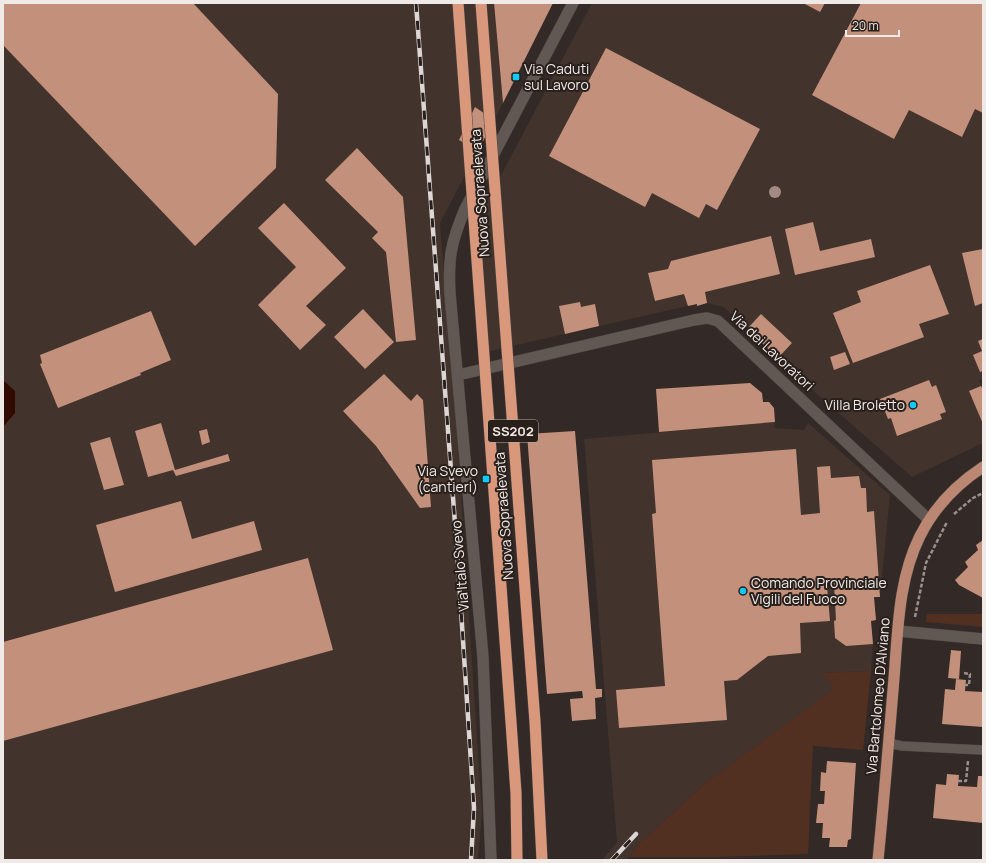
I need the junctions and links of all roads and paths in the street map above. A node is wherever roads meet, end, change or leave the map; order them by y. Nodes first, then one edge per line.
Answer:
1 (458, 3) edge
2 (481, 3) edge
3 (573, 3) edge
4 (458, 375) junction
5 (983, 467) edge
6 (983, 493) edge
7 (929, 520) junction
8 (898, 631) junction
9 (912, 632) junction
10 (983, 639) edge
11 (964, 673) dead end
12 (965, 685) dead end
13 (888, 743) junction
14 (969, 749) junction
15 (983, 750) edge
16 (958, 781) dead end
17 (491, 860) edge
18 (517, 860) edge
19 (542, 860) edge
20 (878, 860) edge

1 - 18 highway, Nuova Sopraelevata / SS202, bridge
2 - 19 highway, Nuova Sopraelevata / SS202, bridge
3 - 4 main road, Via Italo Svevo
4 - 7 main road, Via dei Lavoratori
4 - 17 main road, Via Italo Svevo
5 - 7 main road, Via Bartolomeo D'Alviano
6 - 9 path
7 - 8 main road, Via Bartolomeo D'Alviano
8 - 9 main road
8 - 13 main road, Via Bartolomeo D'Alviano
9 - 10 main road
11 - 12 path
13 - 14 lane
13 - 20 main road, Via Bartolomeo D'Alviano
14 - 15 lane
14 - 16 path

